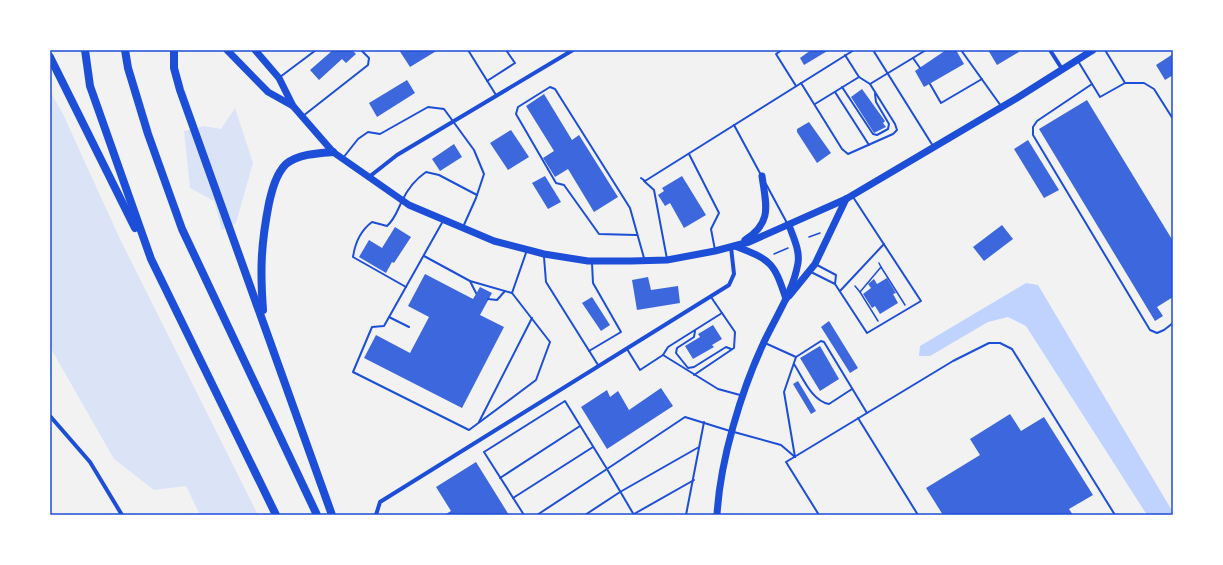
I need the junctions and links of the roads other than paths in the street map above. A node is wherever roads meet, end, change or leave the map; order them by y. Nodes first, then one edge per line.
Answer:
1 (84, 50) edge
2 (125, 50) edge
3 (174, 50) edge
4 (227, 50) edge
5 (316, 50) edge
6 (361, 50) edge
7 (468, 50) edge
8 (506, 50) edge
9 (573, 50) edge
10 (782, 50) edge
11 (854, 50) edge
12 (874, 50) edge
13 (926, 50) edge
14 (962, 50) edge
15 (1050, 50) edge
16 (1093, 50) edge
17 (1104, 50) edge
18 (257, 51) edge
19 (845, 55) junction
20 (50, 57) edge
21 (913, 58) junction
22 (1077, 60) junction
23 (920, 68) dead end
24 (1062, 69) junction
25 (888, 73) junction
26 (858, 77) junction
27 (279, 78) junction
28 (982, 79) junction
29 (487, 81) junction
30 (802, 83) junction
31 (1125, 83) junction
32 (870, 84) junction
33 (930, 84) dead end
34 (1092, 84) junction
35 (796, 86) junction
36 (842, 87) junction
37 (835, 92) junction
38 (876, 92) junction
39 (496, 96) junction
40 (814, 104) junction
41 (293, 106) junction
42 (1002, 107) junction
43 (302, 117) junction
44 (1173, 119) edge
45 (454, 121) junction
46 (734, 125) junction
47 (869, 145) junction
48 (934, 147) junction
49 (333, 152) junction
50 (689, 154) junction
51 (342, 158) junction
52 (762, 176) junction
53 (369, 177) junction
54 (641, 178) dead end
55 (644, 181) junction
56 (477, 195) junction
57 (849, 197) junction
58 (402, 200) junction
59 (443, 220) junction
60 (789, 225) junction
61 (462, 228) junction
62 (636, 234) junction
63 (885, 243) junction
64 (733, 246) junction
65 (527, 249) junction
66 (715, 251) junction
67 (544, 254) junction
68 (423, 256) junction
69 (151, 259) junction
70 (667, 260) junction
71 (592, 261) junction
72 (645, 261) junction
73 (815, 264) junction
74 (811, 271) junction
75 (470, 281) junction
76 (835, 284) junction
77 (406, 287) junction
78 (505, 291) junction
79 (840, 291) junction
80 (476, 293) dead end
81 (512, 293) junction
82 (711, 296) junction
83 (488, 299) dead end
84 (786, 299) junction
85 (722, 313) junction
86 (389, 317) junction
87 (532, 318) junction
88 (264, 321) junction
89 (1173, 323) edge
90 (408, 327) dead end
91 (696, 330) junction
92 (764, 342) junction
93 (627, 349) junction
94 (732, 350) junction
95 (589, 351) junction
96 (663, 355) junction
97 (796, 357) junction
98 (794, 364) junction
99 (599, 366) junction
100 (694, 375) junction
101 (852, 389) junction
102 (743, 396) junction
103 (867, 413) junction
104 (50, 416) edge
105 (858, 418) junction
106 (704, 422) junction
107 (478, 423) junction
108 (580, 426) junction
109 (733, 432) junction
110 (593, 447) junction
111 (700, 447) junction
112 (795, 457) junction
113 (606, 469) junction
114 (500, 478) junction
115 (694, 480) junction
116 (620, 492) junction
117 (513, 498) junction
118 (122, 515) edge
119 (276, 515) edge
120 (317, 515) edge
121 (332, 515) edge
122 (376, 515) edge
123 (524, 515) edge
124 (536, 515) edge
125 (585, 515) edge
126 (634, 515) edge
127 (686, 515) edge
128 (717, 515) edge
129 (819, 515) edge
130 (918, 515) edge
131 (1115, 515) edge

1 - 69 highway
2 - 120 highway
3 - 88 highway
4 - 41 main road
5 - 27 lane
6 - 43 lane
7 - 29 lane
8 - 29 lane
9 - 39 street
10 - 35 lane
11 - 19 lane
12 - 25 lane
13 - 21 lane
14 - 28 lane
15 - 24 street
16 - 22 main road
17 - 31 lane
18 - 27 main road
19 - 26 lane
19 - 30 lane
20 - 69 highway
21 - 23 lane
21 - 25 lane
22 - 24 main road
22 - 34 lane
24 - 42 main road
25 - 32 lane
25 - 48 lane
26 - 32 lane
26 - 36 lane
27 - 41 main road
28 - 33 lane
28 - 42 lane
29 - 39 lane
30 - 35 lane
30 - 40 lane
31 - 34 lane
31 - 44 lane
32 - 38 lane
34 - 89 lane
35 - 46 lane
36 - 37 lane
36 - 38 lane
37 - 40 lane
37 - 47 lane
38 - 47 lane
39 - 45 street
40 - 47 lane
41 - 43 main road
42 - 48 main road
43 - 49 main road
45 - 51 lane
45 - 53 street
45 - 56 lane
46 - 50 lane
46 - 52 lane
48 - 57 main road
49 - 51 main road
49 - 88 highway
50 - 55 lane
50 - 66 lane
51 - 53 main road
52 - 60 lane
52 - 64 main road
53 - 58 main road
54 - 55 lane
55 - 70 lane
56 - 58 lane
56 - 61 lane
57 - 60 main road
57 - 63 lane
57 - 73 main road
58 - 59 main road
58 - 77 lane
59 - 61 main road
59 - 68 lane
60 - 64 main road
60 - 84 main road
61 - 65 main road
62 - 62 lane
62 - 72 lane
63 - 79 lane
63 - 79 lane
64 - 66 main road
64 - 82 street
64 - 84 main road
65 - 67 main road
65 - 81 lane
66 - 70 main road
67 - 71 main road
67 - 95 lane
68 - 75 lane
68 - 77 lane
69 - 119 highway
70 - 72 main road
71 - 72 main road
71 - 95 lane
73 - 74 main road
73 - 76 lane
74 - 76 lane
74 - 84 main road
75 - 78 lane
75 - 80 lane
76 - 79 lane
77 - 86 lane
78 - 81 lane
78 - 83 lane
81 - 87 lane
82 - 85 lane
82 - 93 street
84 - 92 main road
85 - 91 lane
85 - 94 lane
86 - 90 lane
86 - 107 lane
87 - 107 lane
87 - 107 lane
88 - 121 highway
91 - 94 lane
91 - 96 lane
92 - 97 lane
92 - 102 main road
93 - 96 lane
93 - 99 street
94 - 100 lane
95 - 99 lane
96 - 100 lane
97 - 98 lane
97 - 101 lane
98 - 101 lane
98 - 112 lane
99 - 122 street
100 - 102 lane
101 - 103 lane
102 - 109 main road
103 - 105 lane
103 - 131 lane
104 - 118 street
105 - 112 lane
105 - 130 lane
106 - 109 lane
106 - 111 lane
106 - 113 lane
108 - 110 lane
108 - 114 lane
108 - 114 lane
109 - 112 lane
109 - 128 main road
110 - 113 lane
110 - 117 lane
111 - 115 lane
111 - 116 lane
112 - 129 lane
113 - 116 lane
113 - 124 lane
114 - 117 lane
115 - 126 lane
115 - 127 lane
116 - 125 lane
116 - 126 lane
117 - 123 lane

